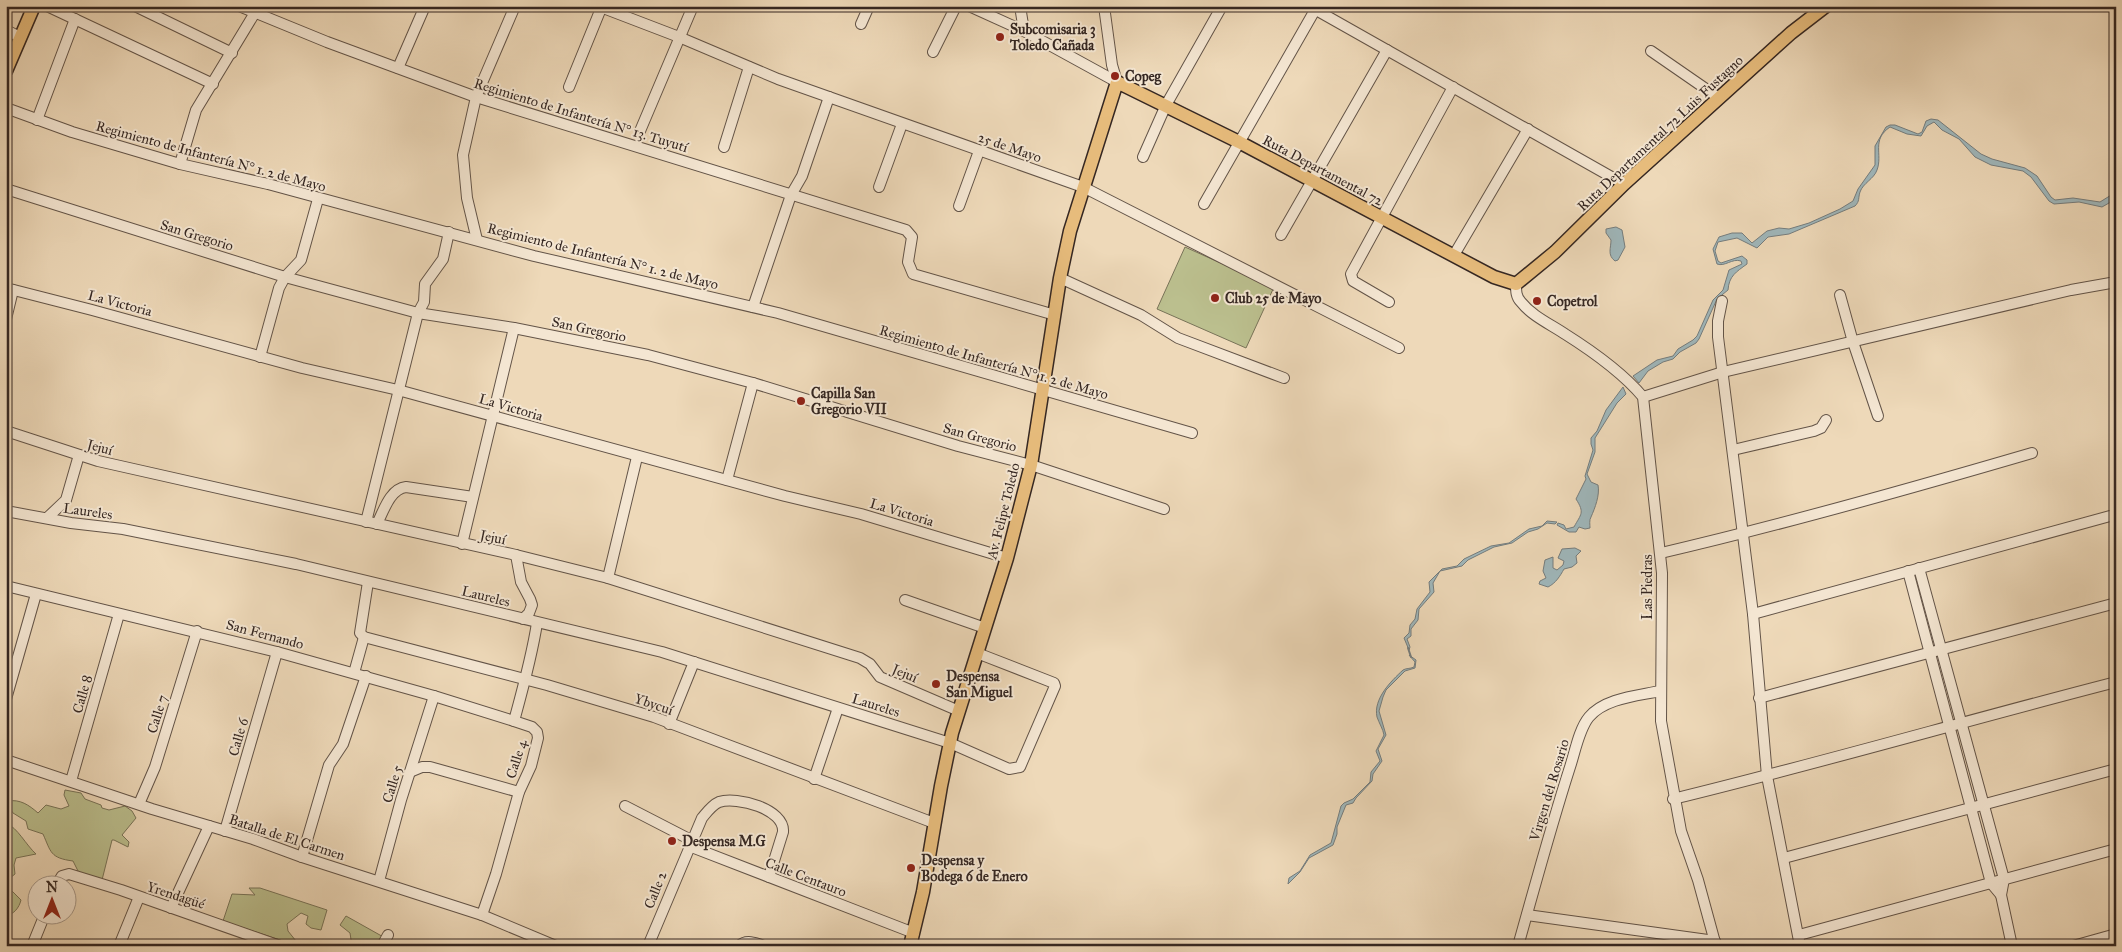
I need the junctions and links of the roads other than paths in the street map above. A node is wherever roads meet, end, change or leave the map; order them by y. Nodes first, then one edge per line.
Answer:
1 (34, 6) edge
2 (47, 6) edge
3 (135, 6) edge
4 (239, 6) edge
5 (425, 6) edge
6 (515, 6) edge
7 (693, 6) edge
8 (869, 6) edge
9 (956, 6) edge
10 (969, 6) edge
11 (1020, 6) edge
12 (1104, 6) edge
13 (1222, 6) edge
14 (1826, 6) edge
15 (600, 7) edge
16 (1312, 8) edge
17 (258, 10) edge
18 (75, 19) junction
19 (861, 24) dead end
20 (6, 30) edge
21 (1024, 31) junction
22 (20, 37) junction
23 (679, 37) junction
24 (1387, 50) junction
25 (1651, 51) dead end
26 (933, 52) dead end
27 (232, 53) junction
28 (749, 67) junction
29 (398, 68) junction
30 (6, 71) edge
31 (1117, 82) junction
32 (213, 84) junction
33 (1453, 86) junction
34 (569, 87) dead end
35 (476, 97) junction
36 (829, 97) junction
37 (1718, 98) junction
38 (1166, 105) junction
39 (6, 108) edge
40 (37, 120) junction
41 (902, 124) junction
42 (1528, 129) junction
43 (640, 131) dead end
44 (1239, 142) junction
45 (724, 147) dead end
46 (979, 151) junction
47 (1143, 157) dead end
48 (180, 164) junction
49 (1311, 181) junction
50 (1624, 184) junction
51 (879, 187) dead end
52 (1083, 187) junction
53 (6, 189) edge
54 (791, 195) junction
55 (318, 199) junction
56 (1204, 204) dead end
57 (959, 206) dead end
58 (1382, 218) junction
59 (449, 232) junction
60 (1281, 235) dead end
61 (477, 240) junction
62 (1454, 255) junction
63 (285, 277) junction
64 (1060, 278) junction
65 (2116, 282) edge
66 (1516, 284) junction
67 (10, 289) edge
68 (1840, 295) dead end
69 (1389, 302) dead end
70 (1722, 302) dead end
71 (754, 307) junction
72 (418, 313) junction
73 (1055, 315) junction
74 (6, 319) edge
75 (514, 328) junction
76 (1853, 342) junction
77 (1398, 348) dead end
78 (260, 357) junction
79 (1723, 372) junction
80 (1284, 378) dead end
81 (753, 383) junction
82 (398, 390) junction
83 (1043, 391) junction
84 (1639, 393) junction
85 (493, 416) junction
86 (1878, 416) dead end
87 (1826, 420) dead end
88 (6, 431) edge
89 (1192, 433) dead end
90 (1733, 450) junction
91 (2032, 453) dead end
92 (79, 455) junction
93 (637, 457) junction
94 (1031, 465) junction
95 (727, 480) junction
96 (473, 497) junction
97 (1164, 509) dead end
98 (6, 511) edge
99 (2110, 516) dead end
100 (47, 518) junction
101 (366, 522) junction
102 (377, 524) junction
103 (1743, 534) junction
104 (462, 544) junction
105 (1661, 553) junction
106 (516, 555) junction
107 (1007, 558) junction
108 (1919, 568) junction
109 (1908, 571) junction
110 (608, 578) junction
111 (368, 582) junction
112 (6, 586) edge
113 (36, 594) junction
114 (905, 600) dead end
115 (2116, 604) edge
116 (119, 614) junction
117 (1753, 614) junction
118 (523, 619) junction
119 (536, 623) junction
120 (985, 628) junction
121 (197, 631) junction
122 (362, 635) junction
123 (1941, 649) junction
124 (277, 652) junction
125 (1929, 652) junction
126 (977, 653) junction
127 (694, 662) junction
128 (354, 673) junction
129 (366, 676) junction
130 (524, 680) junction
131 (2116, 682) edge
132 (1660, 691) junction
133 (434, 696) junction
134 (6, 698) edge
135 (1759, 698) junction
136 (518, 707) junction
137 (838, 708) junction
138 (959, 711) junction
139 (514, 721) junction
140 (1960, 722) junction
141 (669, 724) junction
142 (1949, 725) junction
143 (532, 727) junction
144 (950, 743) junction
145 (6, 760) edge
146 (2116, 769) edge
147 (410, 772) junction
148 (1767, 776) junction
149 (814, 779) junction
150 (71, 781) junction
151 (519, 792) junction
152 (1673, 799) junction
153 (139, 804) junction
154 (1985, 804) junction
155 (625, 806) dead end
156 (1971, 808) junction
157 (934, 823) junction
158 (209, 826) junction
159 (225, 831) junction
160 (690, 843) junction
161 (2116, 849) edge
162 (302, 857) junction
163 (1784, 858) junction
164 (78, 877) edge
165 (769, 877) junction
166 (2004, 879) junction
167 (380, 881) junction
168 (1991, 883) junction
169 (2001, 895) junction
170 (139, 898) junction
171 (171, 908) junction
172 (1527, 914) junction
173 (482, 915) junction
174 (41, 924) edge
175 (2116, 934) edge
176 (388, 935) dead end
177 (912, 940) edge
178 (1800, 941) edge
179 (1716, 943) edge
180 (32, 946) edge
181 (119, 946) edge
182 (280, 946) edge
183 (382, 946) edge
184 (556, 946) edge
185 (648, 946) edge
186 (739, 946) edge
187 (764, 946) edge
188 (1518, 946) edge
189 (2012, 946) edge
190 (2073, 946) edge

1 - 22 main road
2 - 18 street
3 - 27 street
4 - 17 street, Regimiento de Infantería N° 13. Tuyutí
5 - 29 street
6 - 35 street
7 - 23 street
8 - 19 street
9 - 26 street
10 - 21 street
11 - 21 street
12 - 31 street
13 - 38 street
14 - 37 main road, Ruta Departamental 72 Luis Fustagno
15 - 23 street, 25 de Mayo
15 - 34 street
16 - 24 street
16 - 44 street
17 - 27 street
17 - 29 street, Regimiento de Infantería N° 13. Tuyutí
18 - 32 street
18 - 40 street
20 - 22 street
21 - 31 street
22 - 30 main road
23 - 28 street, 25 de Mayo
23 - 43 street
24 - 33 street
24 - 49 street
25 - 37 street
27 - 32 street
28 - 36 street, 25 de Mayo
28 - 45 street
29 - 35 street, Regimiento de Infantería N° 13. Tuyutí
31 - 38 main road, Ruta Departamental 72
31 - 52 main road, Av. Felipe Toledo
32 - 48 street
33 - 42 street
33 - 58 street
35 - 54 street, Regimiento de Infantería N° 13. Tuyutí
35 - 61 street
36 - 41 street, 25 de Mayo
36 - 54 street
37 - 50 main road, Ruta Departamental 72 Luis Fustagno
38 - 44 main road, Ruta Departamental 72
38 - 47 street
39 - 40 street, Regimiento de Infantería N° 1. 2 de Mayo
40 - 48 street, Regimiento de Infantería N° 1. 2 de Mayo
41 - 46 street, 25 de Mayo
41 - 51 street
42 - 50 street
42 - 62 street
44 - 49 main road, Ruta Departamental 72
44 - 56 street
46 - 52 street, 25 de Mayo
46 - 57 street
48 - 55 street, Regimiento de Infantería N° 1. 2 de Mayo
49 - 58 main road, Ruta Departamental 72
49 - 60 street
50 - 66 main road, Ruta Departamental 72 Luis Fustagno
52 - 64 main road, Av. Felipe Toledo
52 - 77 street, 25 de Mayo
53 - 63 street, San Gregorio
54 - 71 street
54 - 73 street, Regimiento de Infantería N° 13. Tuyutí
55 - 59 street, Regimiento de Infantería N° 1. 2 de Mayo
55 - 63 street
58 - 62 main road, Ruta Departamental 72
58 - 69 street
59 - 61 street, Regimiento de Infantería N° 1. 2 de Mayo
59 - 72 street
61 - 71 street, Regimiento de Infantería N° 1. 2 de Mayo
62 - 66 main road, Ruta Departamental 72
63 - 72 street, San Gregorio
63 - 78 street
64 - 73 main road, Av. Felipe Toledo
64 - 80 street
65 - 76 street
66 - 84 street
67 - 74 street
67 - 78 street, La Victoria
68 - 76 street
70 - 79 street
71 - 83 street, Regimiento de Infantería N° 1. 2 de Mayo
72 - 75 street, San Gregorio
72 - 82 street
73 - 83 main road, Av. Felipe Toledo
75 - 81 street, San Gregorio
75 - 85 street
76 - 79 street
76 - 86 street
78 - 82 street, La Victoria
79 - 84 street
79 - 90 street
81 - 94 street, San Gregorio
81 - 95 street
82 - 85 street, La Victoria
82 - 101 street
83 - 89 street, Regimiento de Infantería N° 1. 2 de Mayo
83 - 94 main road, Av. Felipe Toledo
84 - 105 street, Las Piedras
85 - 93 street, La Victoria
85 - 96 street
87 - 90 street
88 - 92 street, Jejuí
90 - 103 street
91 - 103 street
92 - 100 street
92 - 101 street, Jejuí
93 - 95 street, La Victoria
93 - 110 street
94 - 97 street, San Gregorio
94 - 107 main road, Av. Felipe Toledo
95 - 107 street, La Victoria
96 - 102 street
96 - 104 street
98 - 100 street, Laureles
99 - 108 street
100 - 111 street, Laureles
101 - 102 street, Jejuí
102 - 104 street, Jejuí
103 - 105 street
103 - 117 street
104 - 106 street, Jejuí
105 - 132 street, Las Piedras
106 - 110 street, Jejuí
106 - 118 street
107 - 120 main road, Av. Felipe Toledo
108 - 109 street
108 - 123 street
109 - 117 street
109 - 125 street
110 - 138 street, Jejuí
111 - 118 street, Laureles
111 - 122 street
112 - 113 street, San Fernando
113 - 116 street, San Fernando
113 - 134 street
114 - 120 street
115 - 123 street
116 - 121 street, San Fernando
116 - 150 street, Calle 8
117 - 135 street
118 - 119 street, Laureles
119 - 127 street, Laureles
119 - 130 street, Calle 4
120 - 126 main road, Av. Felipe Toledo
121 - 124 street, San Fernando
121 - 153 street, Calle 7
122 - 128 street
122 - 130 street, Ybycuí
123 - 125 street
123 - 140 street
124 - 128 street, San Fernando
124 - 159 street, Calle 6
125 - 135 street
125 - 142 street
126 - 138 main road, Av. Felipe Toledo
126 - 144 street, Laureles
127 - 137 street, Laureles
127 - 141 street
128 - 129 street, San Fernando
129 - 133 street, San Fernando
129 - 162 street
130 - 136 street, Calle 4
130 - 141 street, Ybycuí
131 - 140 street
132 - 152 street, Las Piedras
132 - 172 street, Virgen del Rosario
133 - 139 street, San Fernando
133 - 147 street, Calle 5
135 - 148 street
136 - 139 street, Calle 4
136 - 143 street
137 - 144 street, Laureles
137 - 149 street
138 - 144 main road, Av. Felipe Toledo
139 - 143 street, Calle 4
140 - 142 street
140 - 154 street
141 - 149 street, Ybycuí
142 - 148 street
142 - 156 street
143 - 151 street, Calle 4
144 - 157 main road, Av. Felipe Toledo
145 - 150 street, Batalla de El Carmen
146 - 154 street
147 - 151 street
147 - 167 street, Calle 5
148 - 152 street
148 - 163 street
149 - 157 street, Ybycuí
150 - 153 street, Batalla de El Carmen
151 - 173 street, Calle 4
152 - 179 street, Las Piedras
153 - 158 street, Batalla de El Carmen
154 - 156 street
154 - 166 street
155 - 160 street, Calle Centauro
156 - 163 street
156 - 168 street
157 - 177 main road, Av. Felipe Toledo
158 - 159 street, Batalla de El Carmen
158 - 171 street
159 - 162 street, Batalla de El Carmen
160 - 165 street, Calle Centauro
160 - 165 street, Calle 2
160 - 185 street, Calle 2
161 - 166 street
162 - 167 street, Batalla de El Carmen
163 - 178 street
164 - 170 street, Yrendagüé
165 - 177 street, Calle Centauro
166 - 168 street
166 - 169 street
167 - 173 street, Batalla de El Carmen
168 - 169 street
168 - 178 street
169 - 189 street
170 - 171 street, Yrendagüé
170 - 181 street
171 - 182 street, Yrendagüé
172 - 179 street
172 - 188 street, Virgen del Rosario
173 - 184 street, Batalla de El Carmen
174 - 180 street
175 - 190 street
176 - 183 street
186 - 187 street

